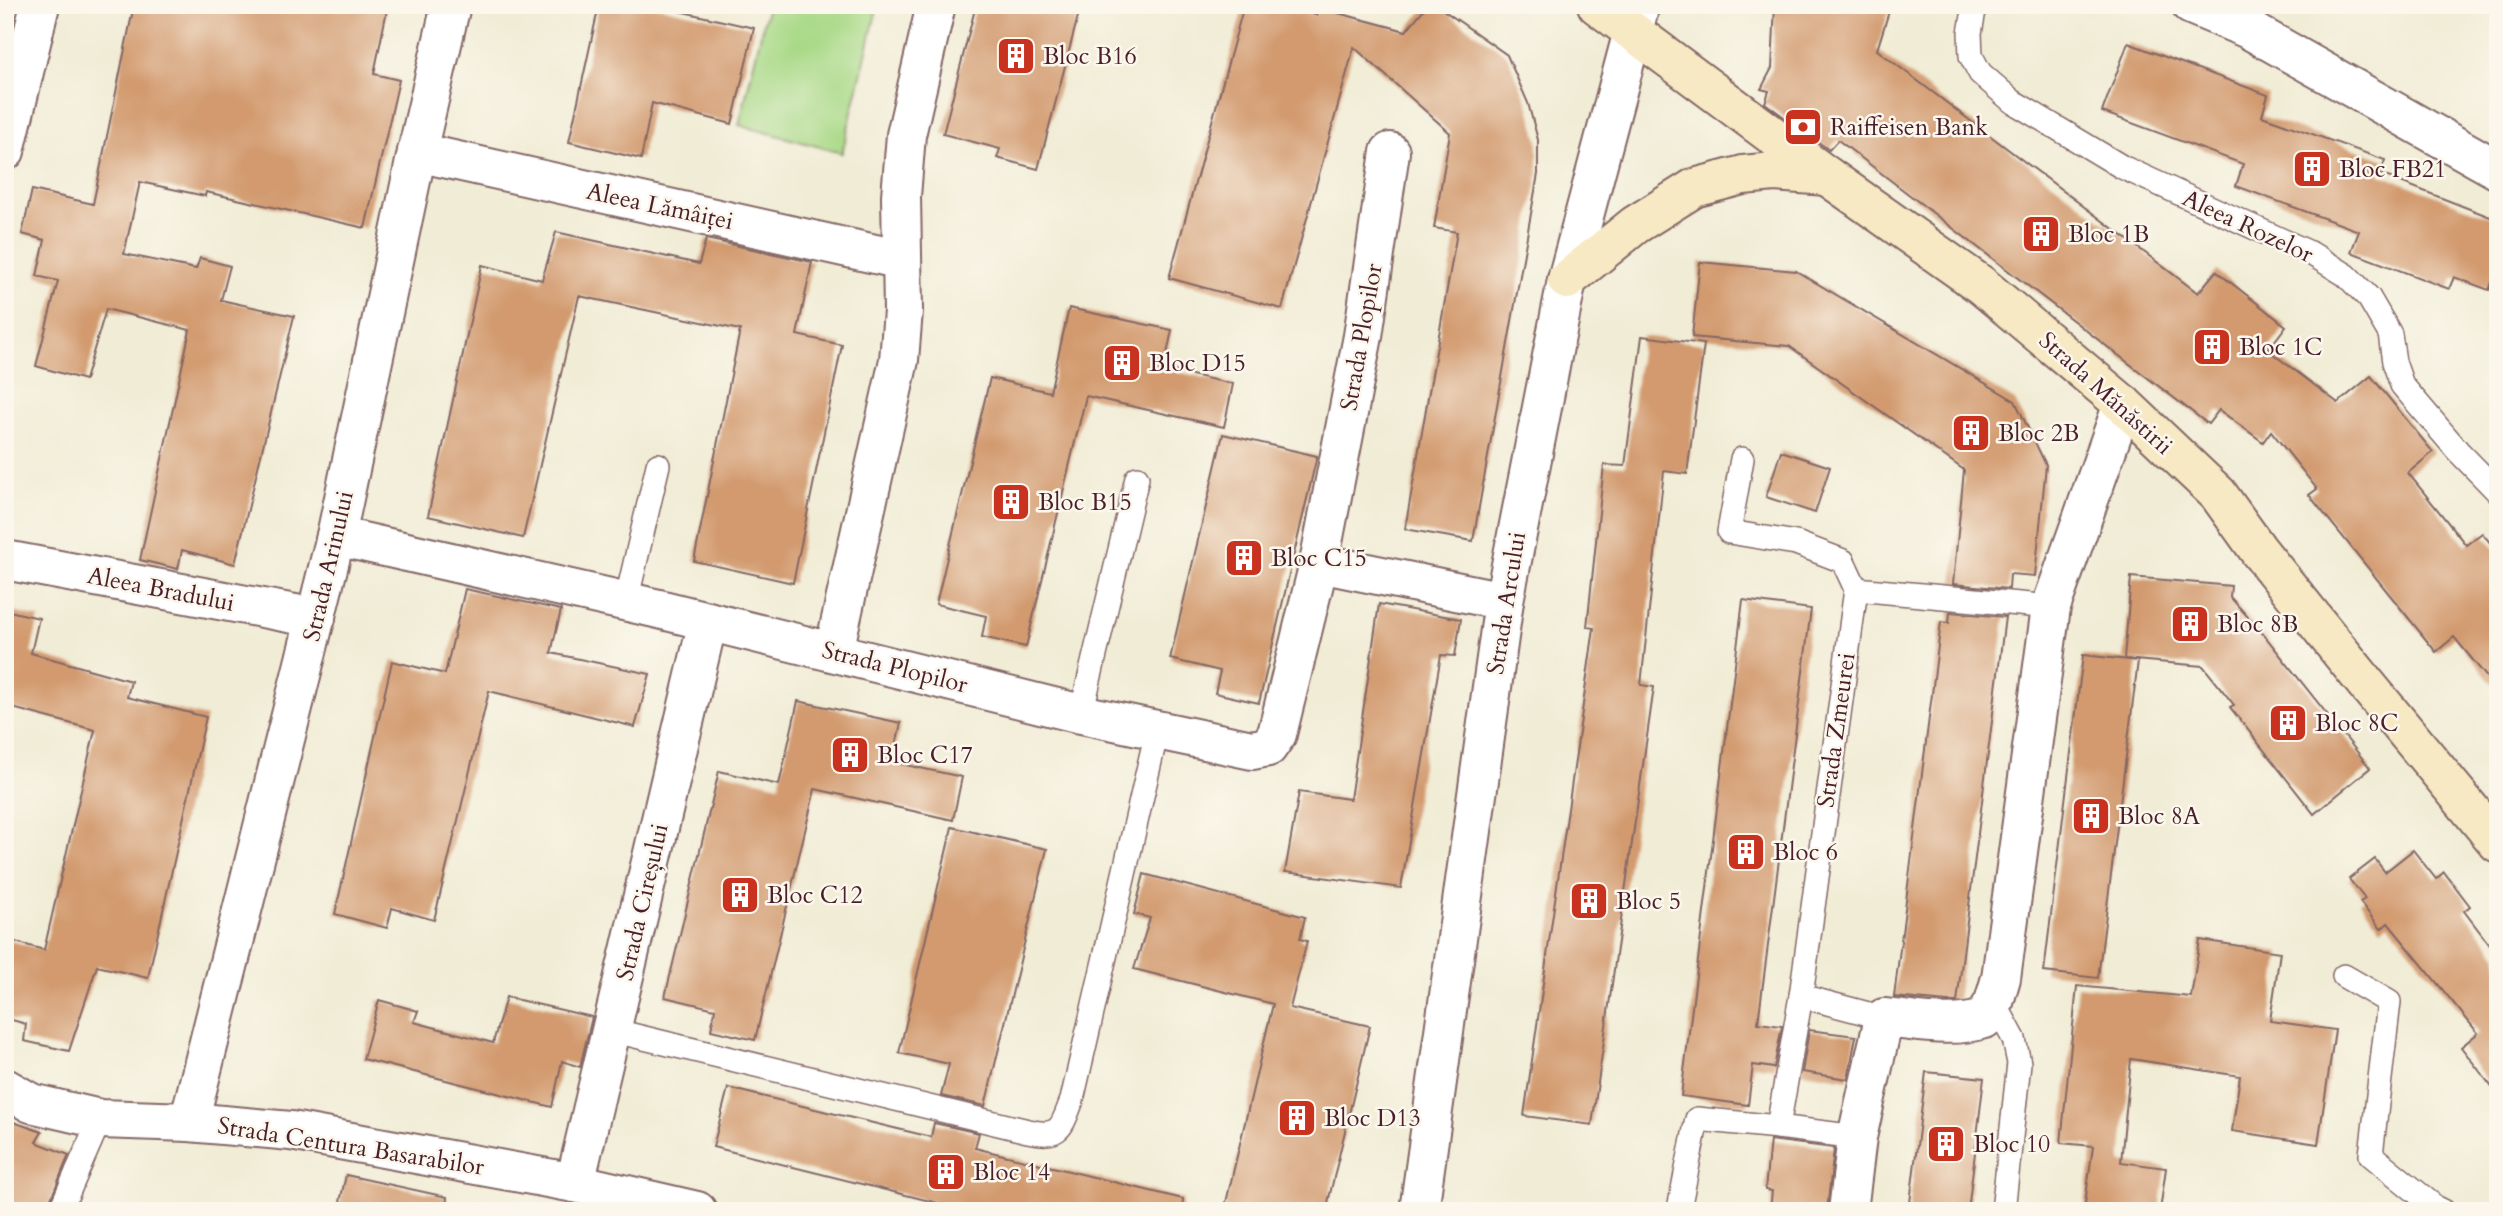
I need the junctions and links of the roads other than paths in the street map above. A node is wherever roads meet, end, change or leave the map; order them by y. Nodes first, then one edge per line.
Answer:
1 (40, 5) edge
2 (451, 5) edge
3 (936, 5) edge
4 (1597, 5) edge
5 (1975, 5) edge
6 (2190, 5) edge
7 (1636, 18) edge
8 (7, 131) edge
9 (417, 152) junction
10 (1390, 152) dead end
11 (2498, 170) edge
12 (1827, 176) junction
13 (902, 260) junction
14 (1567, 280) junction
15 (2123, 404) junction
16 (1742, 460) dead end
17 (658, 466) dead end
18 (1137, 478) dead end
19 (2498, 492) edge
20 (336, 536) junction
21 (5, 559) edge
22 (1319, 563) junction
23 (1856, 589) junction
24 (1504, 601) junction
25 (626, 602) junction
26 (2051, 607) junction
27 (316, 618) junction
28 (708, 621) junction
29 (834, 651) junction
30 (1082, 714) junction
31 (1157, 730) junction
32 (2498, 843) edge
33 (2344, 976) dead end
34 (1801, 996) junction
35 (1994, 1002) junction
36 (1884, 1017) junction
37 (611, 1030) junction
38 (5, 1088) edge
39 (100, 1119) junction
40 (188, 1122) junction
41 (1778, 1127) junction
42 (1857, 1137) junction
43 (575, 1183) junction
44 (1680, 1204) dead end
45 (61, 1211) edge
46 (698, 1211) edge
47 (1419, 1211) edge
48 (1848, 1211) edge
49 (2003, 1211) edge
50 (2443, 1211) edge

1 - 8 street
2 - 9 street, Strada Arinului
3 - 13 street
4 - 7 street, Strada Mănăstirii
5 - 19 lane, Aleea Rozelor
6 - 11 street
7 - 12 street, Strada Mănăstirii
7 - 14 street, Strada Arcului
9 - 13 street, Aleea Lămâiței
9 - 20 street, Strada Arinului
10 - 22 street, Strada Plopilor
12 - 14 street
12 - 15 street, Strada Mănăstirii
13 - 29 street
14 - 24 street, Strada Arcului
15 - 26 street
15 - 32 street, Strada Mănăstirii
16 - 23 lane
17 - 25 lane
18 - 30 lane
20 - 25 street, Strada Plopilor
20 - 27 street, Strada Arinului
21 - 27 street, Aleea Bradului
22 - 24 street
22 - 31 street, Strada Plopilor
23 - 26 lane
23 - 34 lane, Strada Zmeurei
24 - 47 street, Strada Arcului
25 - 28 street, Strada Plopilor
26 - 35 street
27 - 40 street, Strada Arinului
28 - 29 street, Strada Plopilor
28 - 37 street, Strada Cireșului
29 - 30 street, Strada Plopilor
30 - 31 street, Strada Plopilor
31 - 37 lane
33 - 50 lane
34 - 36 lane
34 - 41 lane, Strada Zmeurei
35 - 36 street
35 - 49 lane
36 - 42 street
37 - 43 street, Strada Cireșului
38 - 39 street, Strada Centura Basarabilor
39 - 40 street, Strada Centura Basarabilor
39 - 45 lane
40 - 43 street, Strada Centura Basarabilor
41 - 42 lane
41 - 44 lane
42 - 48 street
43 - 46 street, Strada Centura Basarabilor

